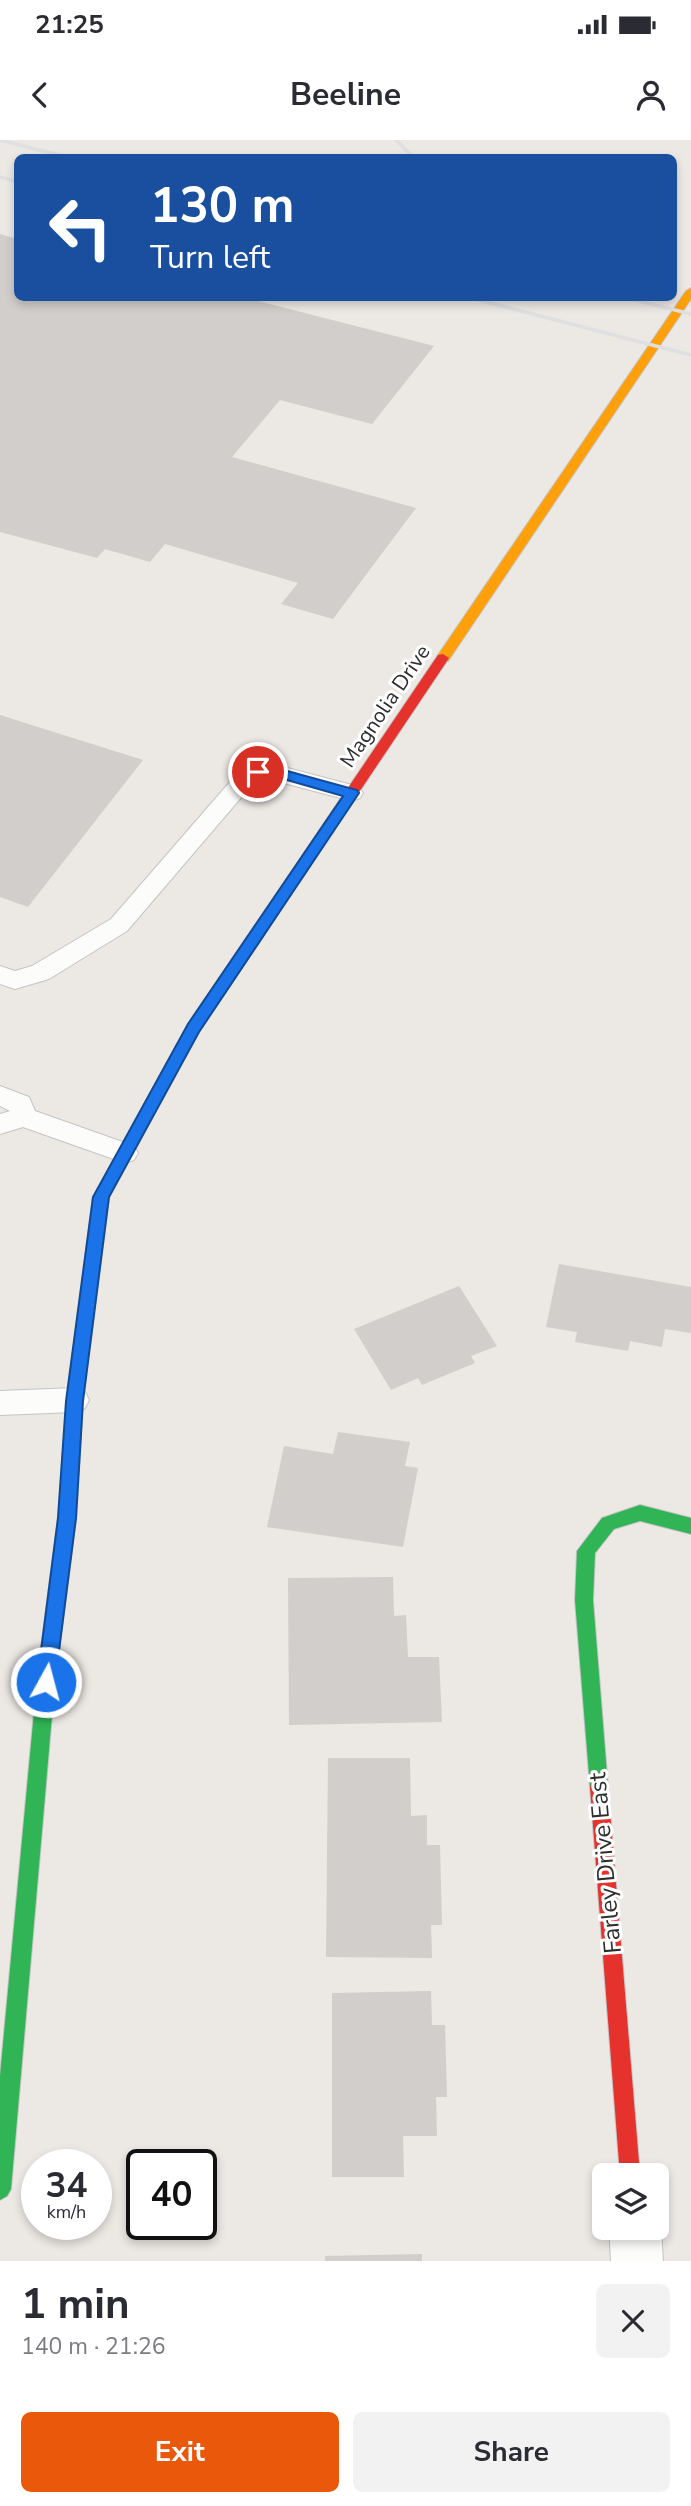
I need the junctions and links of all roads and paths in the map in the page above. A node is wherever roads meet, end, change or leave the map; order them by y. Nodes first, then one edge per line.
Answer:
1 (691, 291) edge
2 (352, 793) junction
3 (0, 975) edge
4 (0, 1096) edge
5 (12, 1120) edge
6 (125, 1153) junction
7 (75, 1401) junction
8 (0, 1403) edge
9 (691, 1526) edge
10 (629, 2163) edge
11 (0, 2189) edge
12 (636, 2240) edge
13 (637, 2261) edge

1 - 2 street, Magnolia Drive
2 - 3 lane
2 - 6 street, Magnolia Drive
4 - 5 lane
5 - 6 lane
6 - 7 street, Magnolia Drive
7 - 8 lane
7 - 11 street, Magnolia Drive
9 - 10 street, Farley Drive East
12 - 13 street

